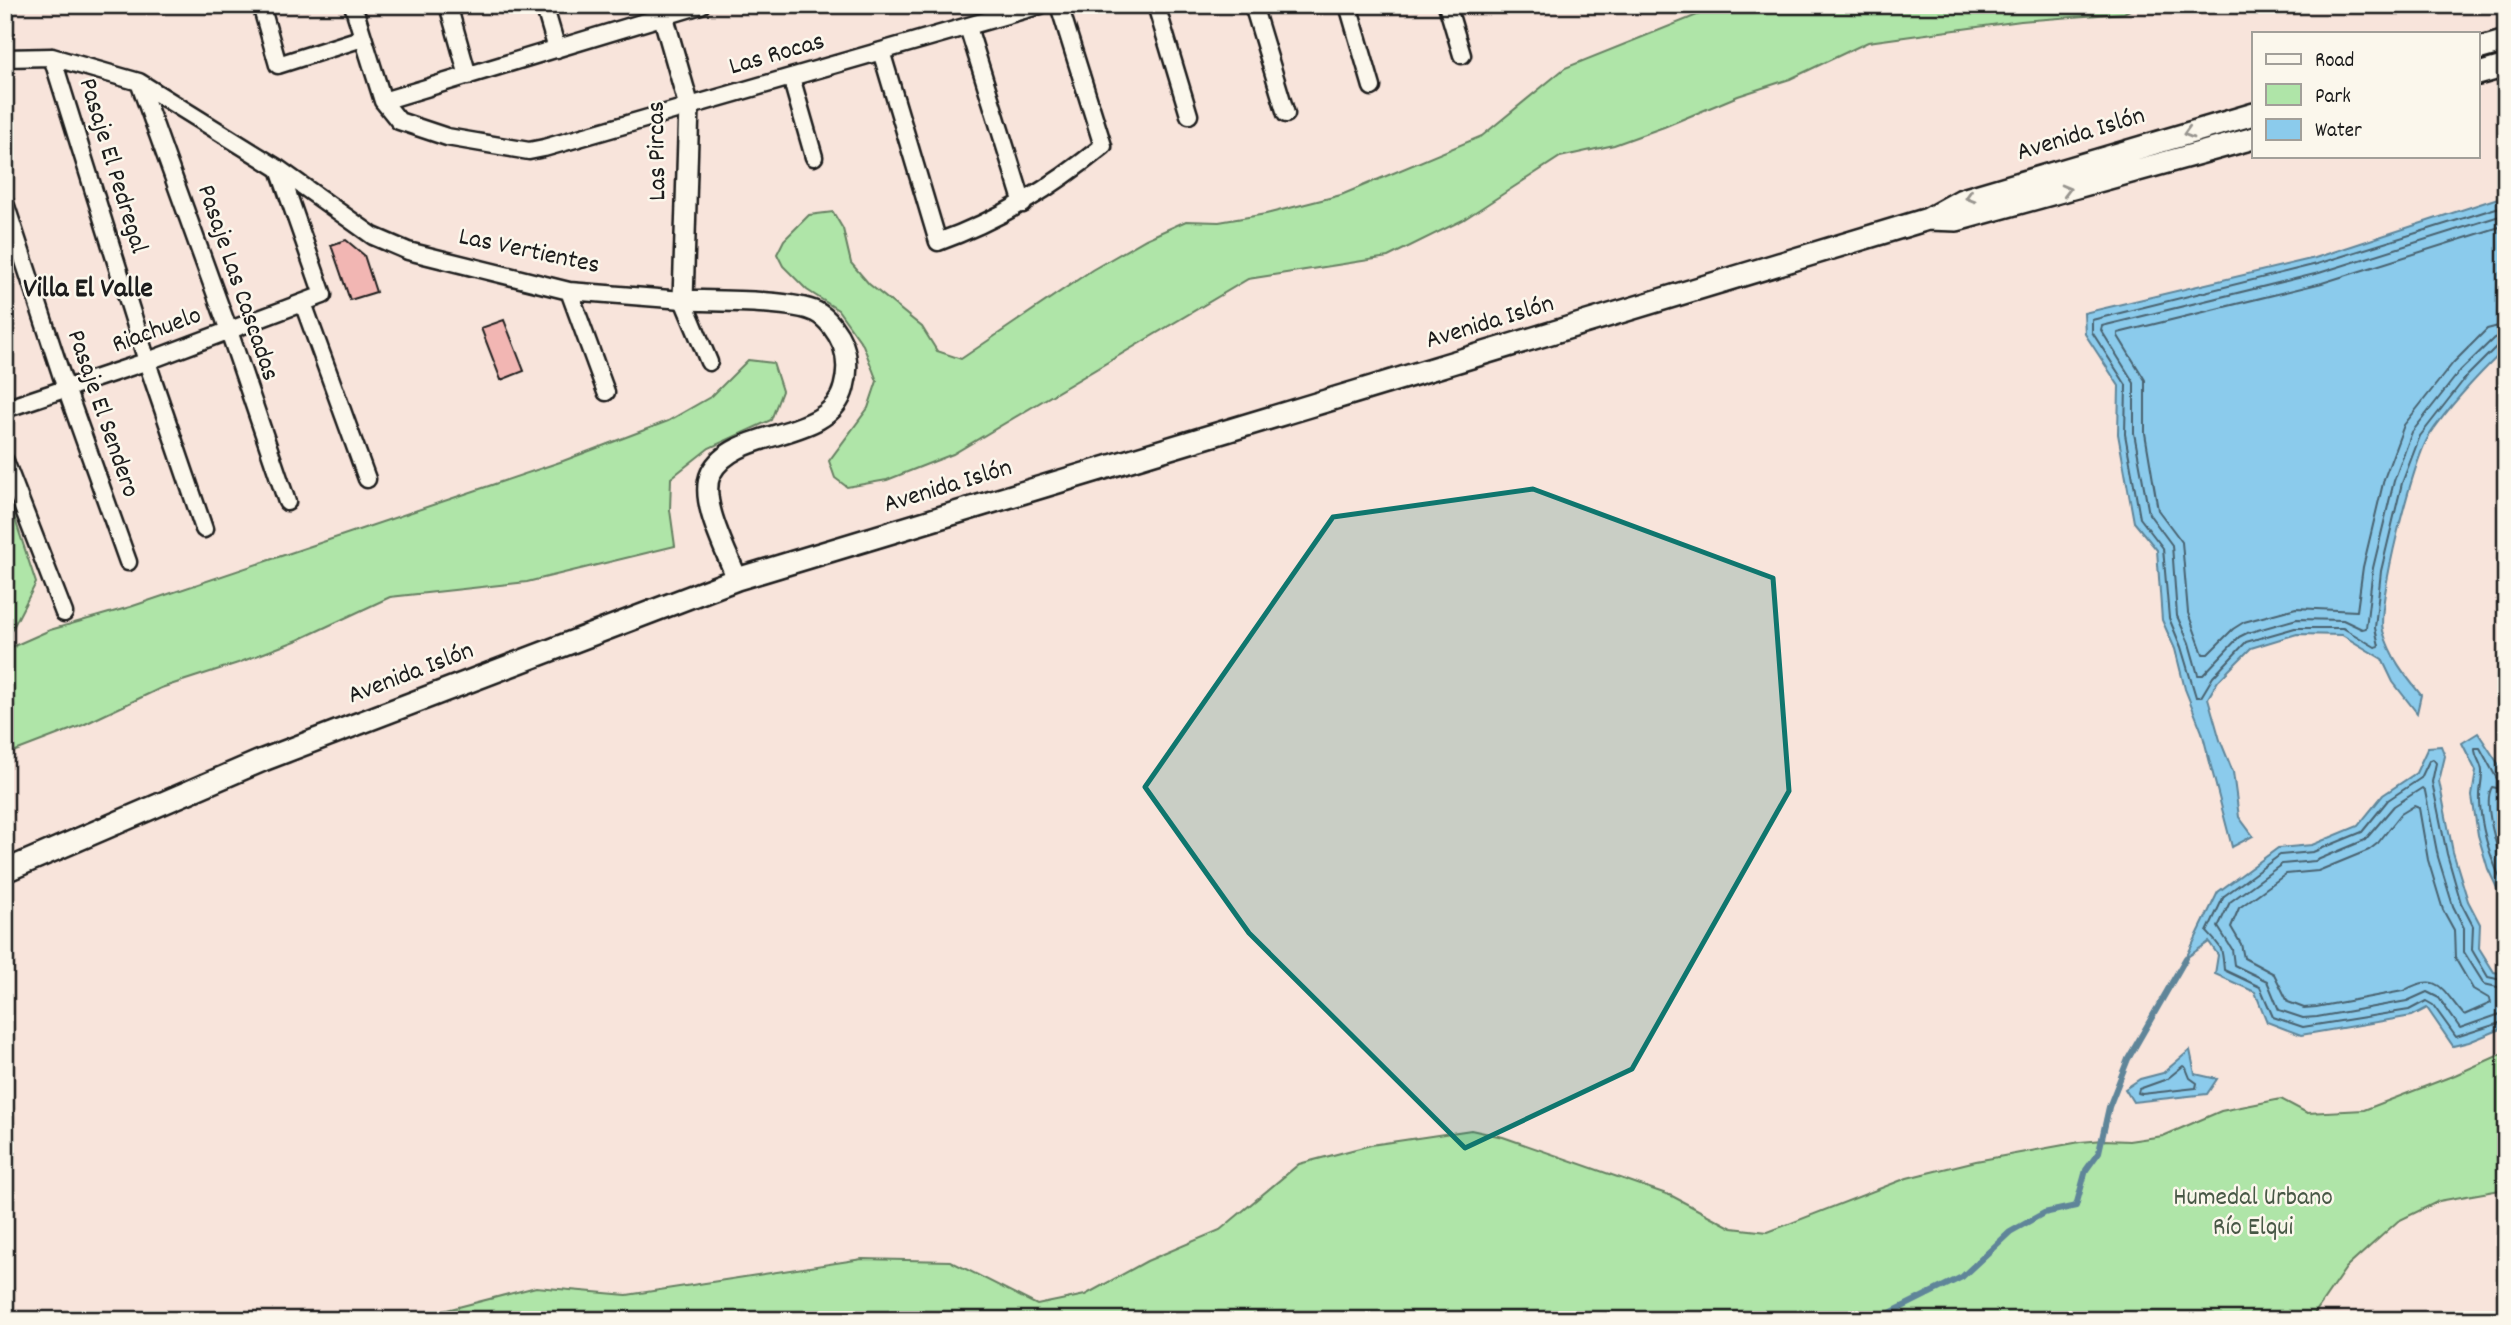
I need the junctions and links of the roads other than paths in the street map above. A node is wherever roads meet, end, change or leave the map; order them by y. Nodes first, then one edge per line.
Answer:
1 (261, 5) edge
2 (353, 5) edge
3 (448, 5) edge
4 (544, 5) edge
5 (701, 5) edge
6 (1041, 5) edge
7 (1059, 5) edge
8 (1156, 5) edge
9 (1253, 5) edge
10 (1348, 5) edge
11 (1447, 5) edge
12 (662, 11) edge
13 (968, 27) junction
14 (363, 38) junction
15 (2506, 41) edge
16 (2480, 48) edge
17 (557, 49) junction
18 (881, 51) junction
19 (1462, 55) dead end
20 (52, 57) junction
21 (5, 58) edge
22 (2506, 66) edge
23 (2480, 73) edge
24 (468, 76) junction
25 (791, 77) junction
26 (139, 82) junction
27 (1372, 87) dead end
28 (383, 101) junction
29 (689, 106) junction
30 (1286, 114) dead end
31 (1189, 115) dead end
32 (2252, 115) edge
33 (2252, 139) edge
34 (814, 157) dead end
35 (279, 169) junction
36 (5, 203) edge
37 (1023, 204) junction
38 (1928, 219) junction
39 (569, 291) junction
40 (683, 300) junction
41 (303, 303) junction
42 (229, 331) junction
43 (148, 361) junction
44 (709, 362) dead end
45 (66, 388) junction
46 (606, 392) dead end
47 (5, 409) edge
48 (5, 461) edge
49 (367, 479) dead end
50 (287, 502) dead end
51 (204, 529) dead end
52 (128, 562) dead end
53 (737, 579) junction
54 (64, 613) dead end
55 (5, 871) edge

1 - 14 street
2 - 14 street
3 - 24 street
4 - 17 street
5 - 12 street
6 - 13 street, Las Rocas
7 - 37 street
8 - 31 street
9 - 30 street
10 - 27 street
11 - 19 street
12 - 17 street
12 - 29 street, Las Pircas
13 - 18 street, Las Rocas
13 - 37 street
14 - 28 street
15 - 16 main road
17 - 24 street
18 - 25 street, Las Rocas
18 - 37 street
20 - 21 street, Las Vertientes
20 - 26 street, Las Vertientes
20 - 43 street, Pasaje El Pedregal
22 - 23 main road
24 - 28 street
25 - 29 street, Las Rocas
25 - 34 street
26 - 35 street, Las Vertientes
26 - 42 street, Pasaje Las Cascadas
28 - 29 street, Las Rocas
29 - 40 street, Las Pircas
32 -> 38 main road, Avenida Islón
38 -> 33 main road, Avenida Islón
35 - 39 street, Las Vertientes
35 - 41 street, Riachuelo
36 - 45 street, Pasaje El Sendero
38 - 53 main road, Avenida Islón
39 - 40 street, Las Vertientes
39 - 46 street
40 - 44 street
40 - 53 street, Las Vertientes
41 - 42 street, Riachuelo
41 - 49 street
42 - 43 street, Riachuelo
42 - 50 street, Pasaje Las Cascadas
43 - 45 street, Riachuelo
43 - 51 street, Pasaje El Pedregal
45 - 47 street, Riachuelo
45 - 52 street, Pasaje El Sendero
48 - 54 street
53 - 55 main road, Avenida Islón

